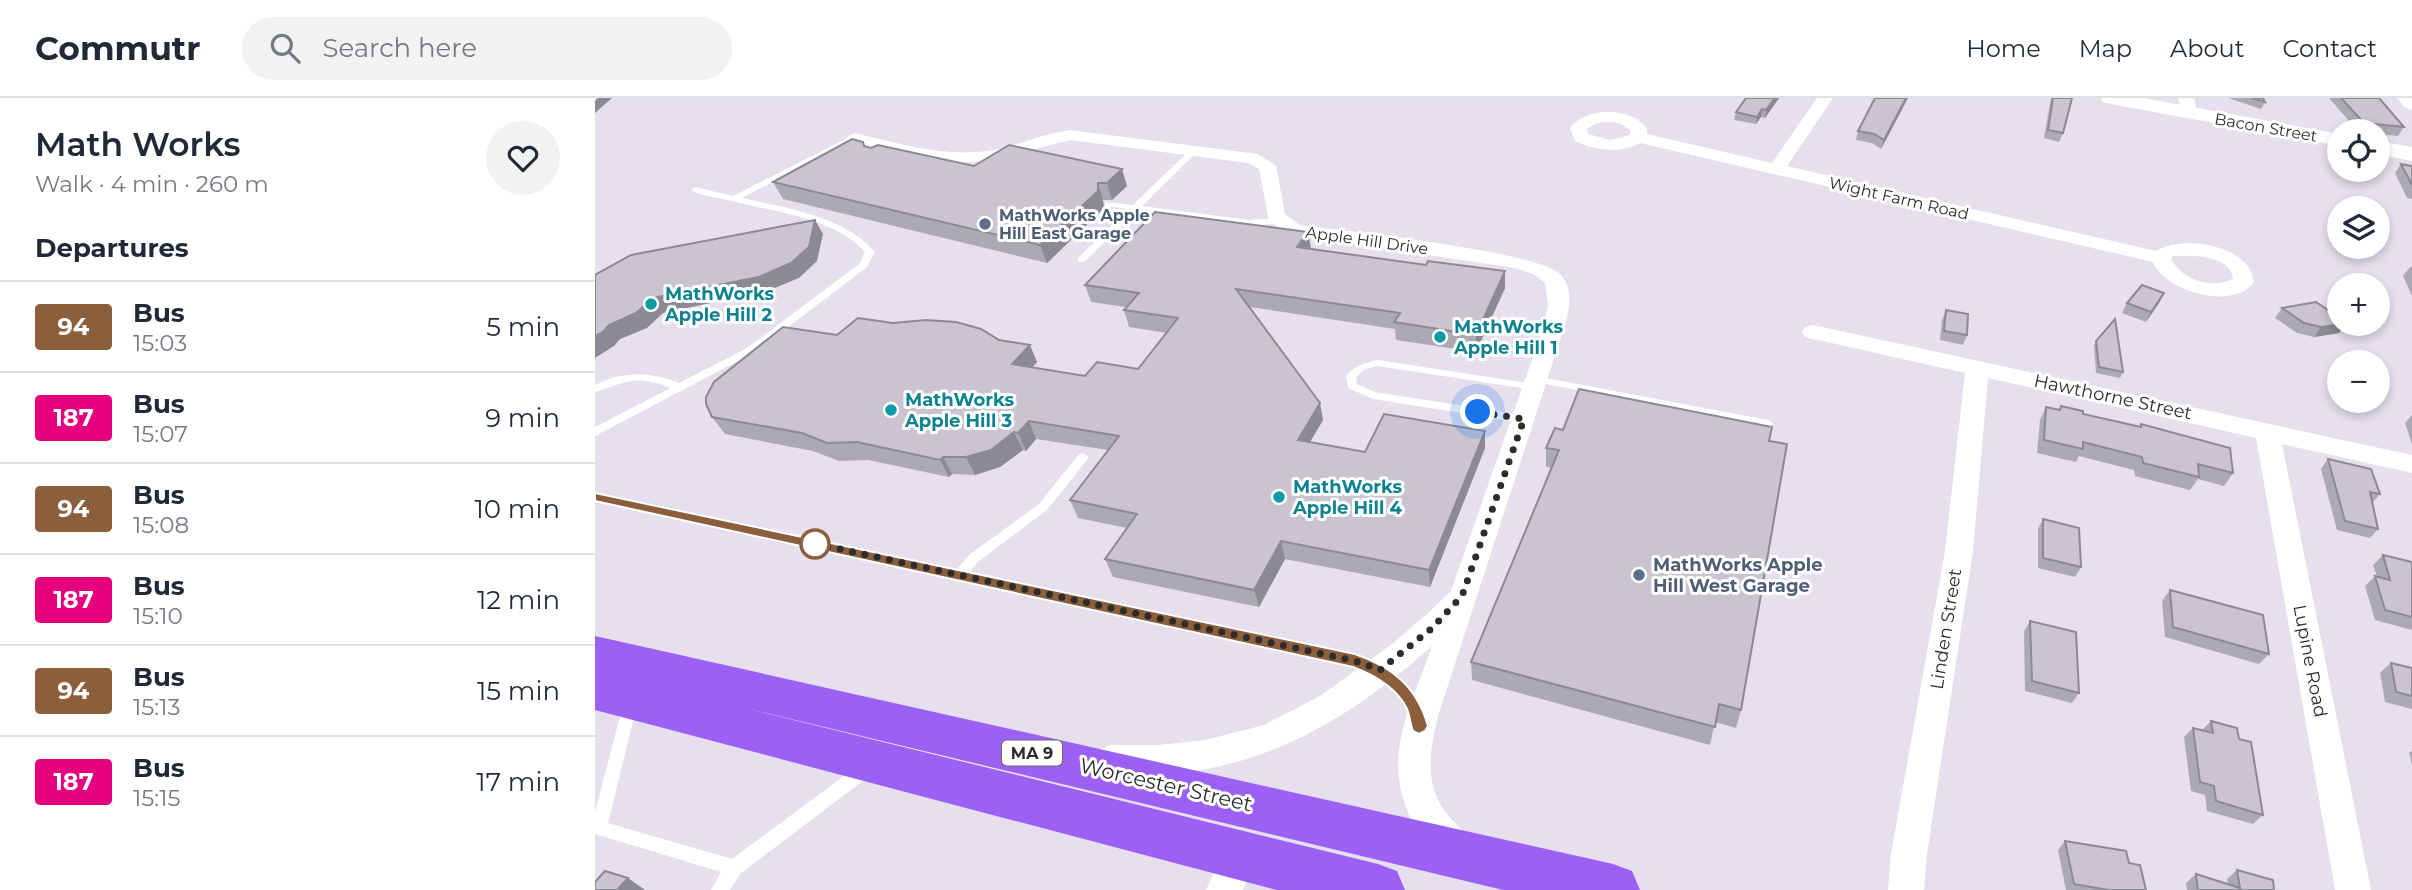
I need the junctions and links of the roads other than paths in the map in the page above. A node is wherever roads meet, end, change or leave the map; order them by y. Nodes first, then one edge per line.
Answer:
1 (1825, 98) edge
2 (2110, 98) edge
3 (2405, 98) edge
4 (2187, 105) edge
5 (2412, 105) edge
6 (1638, 137) dead end
7 (2327, 137) edge
8 (854, 138) joint
9 (1195, 150) junction
10 (2390, 150) edge
11 (2412, 154) edge
12 (1776, 169) junction
13 (695, 190) dead end
14 (733, 199) junction
15 (1108, 204) edge
16 (1136, 208) junction
17 (1279, 221) junction
18 (2161, 258) dead end
19 (1081, 260) dead end
20 (1813, 332) dead end
21 (1977, 367) junction
22 (1535, 383) junction
23 (678, 387) junction
24 (595, 389) edge
25 (1524, 419) junction
26 (1768, 424) edge
27 (595, 432) edge
28 (2267, 432) junction
29 (1083, 457) dead end
30 (2412, 464) edge
31 (595, 498) edge
32 (960, 574) junction
33 (1462, 596) junction
34 (595, 654) edge
35 (1380, 670) junction
36 (613, 696) edge
37 (1419, 726) junction
38 (1053, 758) junction
39 (876, 762) junction
40 (597, 829) edge
41 (1468, 856) junction
42 (734, 868) junction
43 (1232, 873) edge
44 (720, 890) edge
45 (1378, 890) edge
46 (1613, 890) edge
47 (1906, 890) edge
48 (2353, 890) edge

1 - 12 street
2 - 4 street, Bacon Street
3 - 5 street
4 - 7 street, Bacon Street
6 - 12 street, Wight Farm Road
8 - 9 street
8 - 14 lane
9 - 16 lane
9 - 17 street
10 - 11 street
12 - 18 street, Wight Farm Road
13 - 14 lane
14 - 23 lane
15 - 16 lane
16 - 17 lane
16 - 19 lane
17 - 22 street, Apple Hill Drive
20 - 21 street, Hawthorne Street
21 - 28 street, Hawthorne Street
21 - 47 street, Linden Street
22 - 25 street, Apple Hill Drive
22 - 25 lane
22 - 26 lane
23 - 24 lane
23 - 27 lane
25 - 33 street, Apple Hill Drive
28 - 30 street, Hawthorne Street
28 - 48 street, Lupine Road
29 - 32 lane
31 - 32 lane
32 - 35 lane
33 - 35 street, Apple Hill Drive
33 - 37 street, Apple Hill Drive
34 - 38 highway, Worcester Street / MA 9
35 - 37 lane
35 - 38 street, Apple Hill Drive
36 - 39 highway
36 - 40 lane
37 - 41 street, Apple Hill Drive
38 - 41 highway, Worcester Street / MA 9
39 - 42 lane
39 - 43 highway
40 - 42 lane
41 - 46 highway, Worcester Street / MA 9
42 - 44 lane
43 - 45 highway

